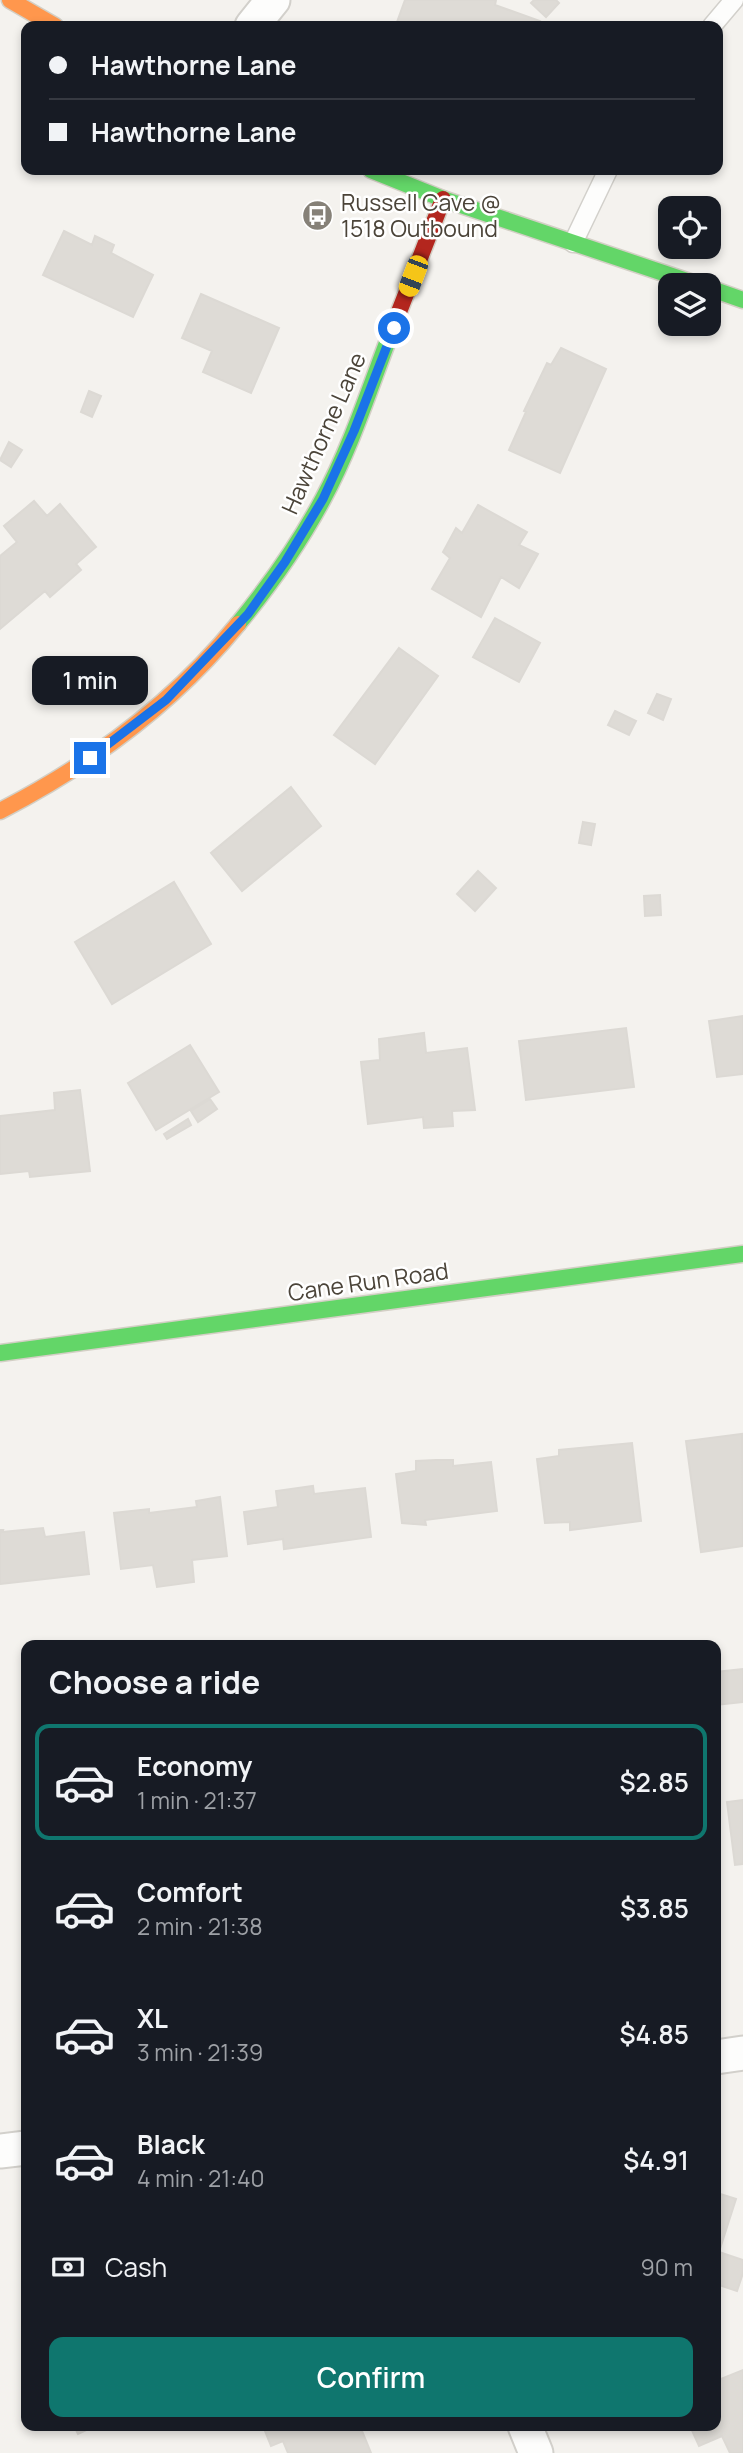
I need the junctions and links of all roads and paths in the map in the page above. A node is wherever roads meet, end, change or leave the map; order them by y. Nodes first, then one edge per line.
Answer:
1 (10, 0) edge
2 (273, 0) edge
3 (734, 0) edge
4 (46, 21) edge
5 (256, 21) edge
6 (716, 21) edge
7 (383, 175) edge
8 (606, 175) edge
9 (443, 199) junction
10 (573, 243) junction
11 (663, 273) edge
12 (721, 292) edge
13 (743, 300) edge
14 (0, 811) edge
15 (743, 1254) edge
16 (0, 1353) edge
17 (743, 2053) edge
18 (721, 2056) edge
19 (21, 2149) edge
20 (0, 2151) edge
21 (527, 2431) edge
22 (536, 2453) edge

1 - 4 street
2 - 5 street
3 - 6 lane
7 - 9 street
8 - 10 lane
9 - 10 street
9 - 14 street, Hawthorne Lane
10 - 11 street
12 - 13 street
15 - 16 street, Cane Run Road
17 - 18 street
19 - 20 street
21 - 22 street

